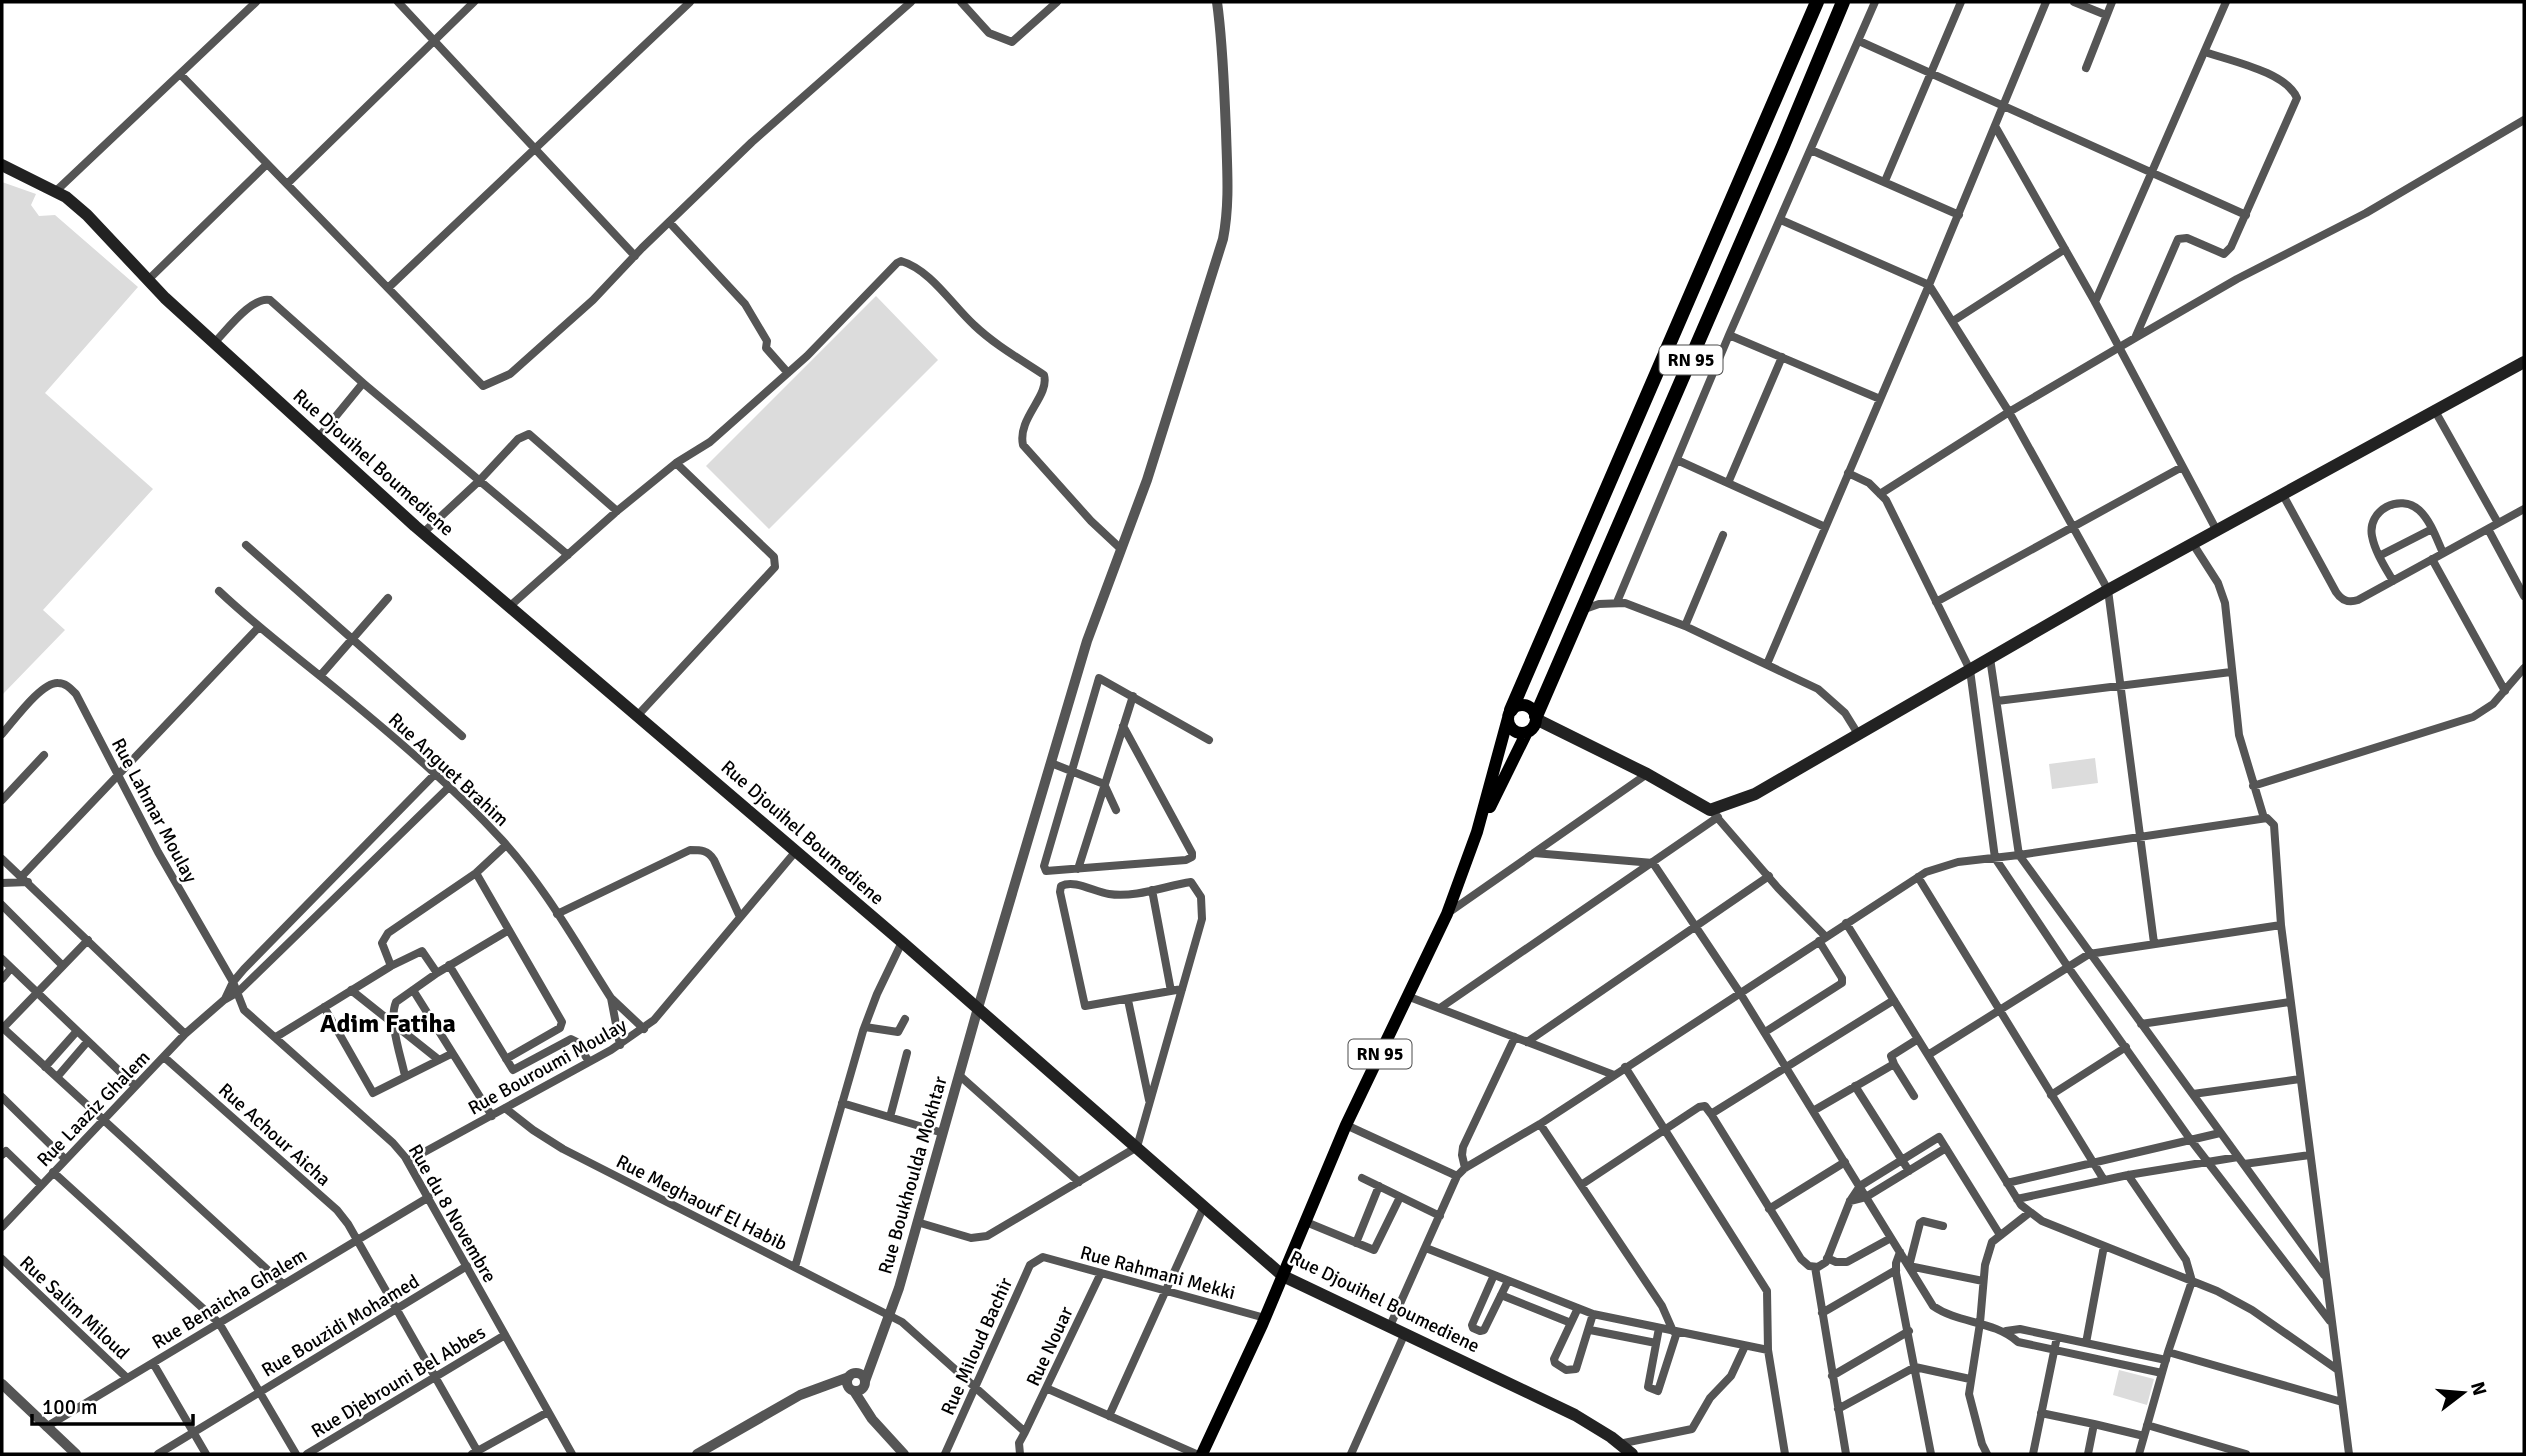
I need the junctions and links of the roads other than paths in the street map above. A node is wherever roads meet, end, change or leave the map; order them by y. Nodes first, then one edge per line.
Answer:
1 (256, 2) edge
2 (398, 2) edge
3 (474, 2) edge
4 (690, 2) edge
5 (911, 2) edge
6 (961, 2) edge
7 (1057, 2) edge
8 (1217, 2) edge
9 (1817, 2) edge
10 (1843, 2) edge
11 (1875, 2) edge
12 (1961, 2) edge
13 (2046, 2) edge
14 (2074, 2) edge
15 (2112, 2) edge
16 (2226, 2) edge
17 (2106, 15) junction
18 (434, 40) junction
19 (1859, 41) junction
20 (2205, 52) junction
21 (2086, 68) dead end
22 (180, 74) junction
23 (1930, 75) junction
24 (2003, 107) junction
25 (2524, 120) edge
26 (1995, 127) junction
27 (535, 148) junction
28 (1811, 150) junction
29 (267, 164) junction
30 (2, 165) edge
31 (2151, 170) junction
32 (1885, 181) junction
33 (287, 184) junction
34 (56, 191) junction
35 (1959, 215) junction
36 (2246, 215) junction
37 (1781, 220) junction
38 (669, 222) junction
39 (2065, 249) junction
40 (635, 256) junction
41 (148, 280) junction
42 (1929, 285) junction
43 (388, 288) junction
44 (2095, 302) junction
45 (1953, 321) junction
46 (1729, 335) junction
47 (2135, 338) junction
48 (214, 343) junction
49 (2119, 347) junction
50 (1782, 357) junction
51 (2524, 362) edge
52 (788, 373) junction
53 (363, 383) junction
54 (1880, 399) junction
55 (2435, 411) junction
56 (2009, 412) junction
57 (318, 438) junction
58 (1677, 460) junction
59 (676, 463) junction
60 (2182, 467) junction
61 (1848, 473) junction
62 (479, 481) junction
63 (1728, 483) junction
64 (1881, 494) junction
65 (2283, 495) junction
66 (2524, 509) edge
67 (617, 511) junction
68 (2498, 523) junction
69 (2074, 525) junction
70 (1825, 527) junction
71 (2432, 529) junction
72 (2488, 529) junction
73 (2217, 531) junction
74 (423, 533) junction
75 (1723, 535) dead end
76 (2193, 544) junction
77 (246, 545) dead end
78 (1121, 549) junction
79 (2443, 553) junction
80 (568, 555) junction
81 (2379, 556) junction
82 (2432, 559) junction
83 (2393, 581) junction
84 (2108, 590) junction
85 (219, 591) dead end
86 (2524, 596) edge
87 (388, 598) dead end
88 (1617, 602) junction
89 (1937, 602) junction
90 (510, 606) junction
91 (1582, 610) junction
92 (1685, 626) junction
93 (258, 628) junction
94 (351, 639) junction
95 (1990, 658) junction
96 (1767, 663) junction
97 (2524, 668) edge
98 (1970, 670) junction
99 (2231, 672) junction
100 (320, 676) junction
101 (2120, 686) junction
102 (2504, 691) junction
103 (1133, 696) junction
104 (1997, 701) junction
105 (1510, 714) junction
106 (638, 715) junction
107 (1533, 724) junction
108 (1123, 726) junction
109 (2, 734) edge
110 (1858, 734) junction
111 (461, 736) dead end
112 (1209, 740) dead end
113 (44, 755) dead end
114 (1051, 763) junction
115 (1070, 772) junction
116 (117, 774) junction
117 (1647, 774) junction
118 (435, 775) junction
119 (1104, 784) junction
120 (2253, 786) junction
121 (449, 787) junction
122 (2, 800) edge
123 (1116, 810) dead end
124 (1714, 814) junction
125 (2264, 818) junction
126 (1477, 832) junction
127 (2140, 836) junction
128 (506, 845) junction
129 (796, 851) junction
130 (1534, 853) junction
131 (2019, 855) junction
132 (1994, 858) junction
133 (2, 859) edge
134 (1653, 863) junction
135 (1078, 869) junction
136 (476, 873) junction
137 (1769, 876) junction
138 (1918, 877) junction
139 (25, 879) junction
140 (2, 883) edge
141 (1152, 890) junction
142 (2, 905) edge
143 (557, 914) junction
144 (1447, 914) junction
145 (740, 917) junction
146 (1846, 923) junction
147 (1696, 924) junction
148 (2281, 925) junction
149 (509, 930) junction
150 (1822, 939) junction
151 (88, 940) junction
152 (902, 942) junction
153 (2154, 943) junction
154 (2089, 954) junction
155 (2, 959) edge
156 (449, 965) junction
157 (63, 966) junction
158 (391, 966) junction
159 (2068, 967) junction
160 (11, 968) junction
161 (438, 972) junction
162 (2, 979) edge
163 (233, 982) junction
164 (1182, 989) junction
165 (351, 990) junction
166 (413, 990) junction
167 (1171, 991) junction
168 (37, 992) junction
169 (238, 992) junction
170 (1741, 993) junction
171 (1407, 996) junction
172 (611, 998) junction
173 (224, 1000) junction
174 (1128, 1000) junction
175 (1894, 1000) junction
176 (2290, 1002) junction
177 (324, 1007) junction
178 (978, 1008) junction
179 (1440, 1008) junction
180 (1998, 1011) junction
181 (905, 1018) dead end
182 (393, 1021) junction
183 (2141, 1024) junction
184 (865, 1027) junction
185 (2, 1028) edge
186 (644, 1030) junction
187 (77, 1031) junction
188 (1765, 1032) junction
189 (185, 1034) junction
190 (276, 1037) junction
191 (1515, 1037) junction
192 (1918, 1039) junction
193 (88, 1041) junction
194 (1527, 1042) junction
195 (620, 1045) junction
196 (2126, 1047) junction
197 (907, 1053) dead end
198 (451, 1054) junction
199 (1928, 1055) junction
200 (164, 1057) junction
201 (506, 1059) junction
202 (439, 1060) junction
203 (589, 1062) junction
204 (1894, 1064) junction
205 (45, 1067) junction
206 (1625, 1067) junction
207 (1786, 1067) junction
208 (959, 1075) junction
209 (1614, 1075) junction
210 (58, 1076) junction
211 (405, 1076) junction
212 (2300, 1079) junction
213 (135, 1086) junction
214 (1855, 1086) junction
215 (2193, 1094) junction
216 (2051, 1095) junction
217 (1914, 1096) dead end
218 (2, 1097) edge
219 (1149, 1102) junction
220 (842, 1103) junction
221 (505, 1108) junction
222 (1814, 1111) junction
223 (1711, 1114) junction
224 (492, 1116) junction
225 (890, 1117) junction
226 (103, 1119) junction
227 (1540, 1124) junction
228 (1346, 1125) junction
229 (1665, 1129) junction
230 (943, 1133) junction
231 (2220, 1133) junction
232 (2190, 1139) junction
233 (1137, 1147) junction
234 (1946, 1148) junction
235 (3, 1151) edge
236 (2310, 1155) junction
237 (2238, 1157) junction
238 (65, 1159) junction
239 (1902, 1160) junction
240 (408, 1161) junction
241 (1844, 1161) junction
242 (2092, 1161) junction
243 (2207, 1161) junction
244 (2244, 1164) junction
245 (1465, 1168) junction
246 (1909, 1171) junction
247 (53, 1172) junction
248 (1457, 1175) junction
249 (2128, 1175) junction
250 (1362, 1178) dead end
251 (2104, 1180) junction
252 (1079, 1182) junction
253 (2007, 1183) junction
254 (41, 1185) junction
255 (1581, 1185) junction
256 (1379, 1186) junction
257 (1860, 1186) junction
258 (429, 1197) junction
259 (1400, 1197) junction
260 (1866, 1197) junction
261 (2017, 1199) junction
262 (1850, 1201) junction
263 (1203, 1206) junction
264 (1769, 1209) junction
265 (2029, 1213) junction
266 (1440, 1216) junction
267 (916, 1222) junction
268 (1306, 1222) junction
269 (1943, 1226) dead end
270 (2, 1227) edge
271 (2000, 1234) junction
272 (1891, 1238) junction
273 (358, 1239) junction
274 (1356, 1243) junction
275 (2104, 1246) junction
276 (1426, 1248) junction
277 (1900, 1252) junction
278 (1043, 1258) joint
279 (1827, 1258) junction
280 (2, 1259) edge
281 (467, 1266) junction
282 (1909, 1266) junction
283 (795, 1267) junction
284 (1815, 1267) junction
285 (1896, 1270) junction
286 (1101, 1273) junction
287 (1494, 1275) junction
288 (1283, 1276) junction
289 (2326, 1278) junction
290 (1508, 1281) junction
291 (1983, 1281) junction
292 (2192, 1281) junction
293 (283, 1284) junction
294 (1166, 1291) junction
295 (1501, 1296) junction
296 (1578, 1308) junction
297 (397, 1309) junction
298 (1822, 1313) junction
299 (1593, 1314) junction
300 (889, 1315) junction
301 (1265, 1318) junction
302 (219, 1323) junction
303 (1571, 1323) junction
304 (1980, 1323) junction
305 (2332, 1323) junction
306 (1391, 1326) junction
307 (1659, 1328) junction
308 (1590, 1330) junction
309 (1909, 1331) junction
310 (1674, 1332) junction
311 (2006, 1332) junction
312 (1405, 1333) junction
313 (505, 1335) junction
314 (2057, 1337) junction
315 (1656, 1343) junction
316 (2086, 1343) junction
317 (1745, 1346) junction
318 (2054, 1349) junction
319 (2115, 1349) junction
320 (1768, 1350) junction
321 (877, 1352) junction
322 (2167, 1356) junction
323 (2112, 1362) junction
324 (152, 1363) junction
325 (1914, 1367) junction
326 (2338, 1370) junction
327 (2162, 1373) junction
328 (851, 1375) junction
329 (436, 1376) junction
330 (1832, 1376) junction
331 (127, 1378) junction
332 (1970, 1379) junction
333 (865, 1382) junction
334 (2, 1384) edge
335 (975, 1388) junction
336 (1046, 1388) junction
337 (852, 1390) junction
338 (260, 1391) junction
339 (811, 1391) junction
340 (2342, 1402) junction
341 (1838, 1409) junction
342 (548, 1412) junction
343 (2041, 1413) junction
344 (1109, 1416) junction
345 (2094, 1424) junction
346 (2147, 1425) junction
347 (46, 1427) junction
348 (882, 1429) junction
349 (1025, 1432) junction
350 (194, 1433) junction
351 (2144, 1436) junction
352 (1619, 1444) junction
353 (477, 1453) edge
354 (76, 1454) edge
355 (158, 1454) edge
356 (206, 1454) edge
357 (296, 1454) edge
358 (307, 1454) edge
359 (572, 1454) edge
360 (697, 1454) edge
361 (904, 1454) edge
362 (945, 1454) edge
363 (1020, 1454) edge
364 (1196, 1454) edge
365 (1202, 1454) edge
366 (1351, 1454) edge
367 (1632, 1454) edge
368 (1785, 1454) edge
369 (1846, 1454) edge
370 (1931, 1454) edge
371 (1987, 1454) edge
372 (2033, 1454) edge
373 (2038, 1454) edge
374 (2088, 1454) edge
375 (2139, 1454) edge
376 (2246, 1454) edge
377 (2349, 1454) edge

1 - 22 street
2 - 18 street
3 - 18 street
4 - 27 street
5 - 38 street
6 - 7 street
8 - 78 street, Rue Boukhoulda Mokhtar
9 - 105 highway, RN 95
10 - 91 highway, RN 95
11 - 19 street
12 - 23 street
13 - 24 street
14 - 17 street
15 - 17 street
16 - 20 street
17 - 21 street
18 - 27 street
18 - 33 street
19 - 23 street
19 - 28 street
20 - 31 street
20 - 36 street
22 - 29 street
22 - 34 street
23 - 24 street
23 - 32 street
24 - 26 street
24 - 31 street
25 - 47 street
26 - 35 street
26 - 39 street
27 - 40 street
27 - 43 street
28 - 32 street
28 - 37 street
29 - 33 street
29 - 41 street
30 - 34 main road, Rue Djouihel Boumediene
31 - 36 street
31 - 44 street
32 - 35 street
33 - 43 street
34 - 41 main road, Rue Djouihel Boumediene
35 - 42 street
36 - 47 street
37 - 42 street
37 - 46 street
38 - 40 street
38 - 52 street
39 - 44 street
39 - 45 street
40 - 43 street
41 - 48 main road, Rue Djouihel Boumediene
42 - 45 street
42 - 54 street
44 - 49 street
45 - 56 street
46 - 50 street
46 - 58 street
47 - 49 street
48 - 53 street
48 - 57 main road, Rue Djouihel Boumediene
49 - 56 street
49 - 60 street
50 - 54 street
50 - 63 street
51 - 55 main road
52 - 59 street
52 - 78 street
53 - 57 street
53 - 62 street
54 - 61 street
55 - 65 main road
55 - 68 street
56 - 64 street
56 - 69 street
57 - 74 main road, Rue Djouihel Boumediene
58 - 63 street
58 - 88 street
59 - 67 street
59 - 106 street
60 - 69 street
60 - 73 street
61 - 64 street
61 - 70 street
62 - 67 street
62 - 74 street
62 - 80 street
63 - 70 street
64 - 89 street
65 - 73 main road
65 - 83 street
66 - 68 street
67 - 80 street
68 - 72 street
69 - 84 street
69 - 89 street
70 - 96 street
71 - 79 street
71 - 81 street
71 - 81 street
72 - 79 street
72 - 86 street
73 - 76 main road
74 - 90 main road, Rue Djouihel Boumediene
75 - 92 street
76 - 84 main road
76 - 99 street
77 - 94 street
78 - 114 street, Rue Boukhoulda Mokhtar
79 - 82 street
80 - 90 street
81 - 83 street
82 - 83 street
82 - 102 street
84 - 95 main road
84 - 101 street
85 - 93 street, Rue Anguet Brahim
87 - 94 street
88 - 91 street
88 - 92 street
89 - 98 street
90 - 106 main road, Rue Djouihel Boumediene
91 - 107 highway, RN 95
92 - 96 street
93 - 100 street, Rue Anguet Brahim
93 - 116 street
94 - 100 street
94 - 111 street
95 - 98 main road
95 - 104 street
96 - 110 street
97 - 102 street
98 - 110 main road
98 - 132 street
99 - 101 street
99 - 120 street
100 - 118 street, Rue Anguet Brahim
101 - 104 street
101 - 127 street
102 - 120 street
103 - 108 street
103 - 112 street
103 - 115 street
104 - 131 street
105 - 107 main road
105 - 107 main road
105 - 126 main road, RN 95
106 - 129 main road, Rue Djouihel Boumediene
107 - 117 main road
107 - 126 main road, RN 95
108 - 119 street
108 - 135 street
109 - 116 street, Rue Lahmar Moulay
110 - 124 main road
113 - 122 street
114 - 115 street
114 - 178 street, Rue Boukhoulda Mokhtar
115 - 119 street
115 - 135 street
116 - 139 street
116 - 163 street, Rue Lahmar Moulay
117 - 124 main road
117 - 130 street
118 - 121 street, Rue Anguet Brahim
118 - 163 street
119 - 123 street
119 - 135 street
120 - 125 street
121 - 128 street, Rue Anguet Brahim
121 - 169 street
124 - 134 street
124 - 137 street
125 - 127 street
125 - 148 street
126 - 144 main road, RN 95
127 - 131 street
127 - 153 street
128 - 136 street
128 - 143 street, Rue Anguet Brahim
129 - 145 street, Rue Bouroumi Moulay
129 - 152 main road, Rue Djouihel Boumediene
130 - 134 street
130 - 144 street
131 - 132 street
131 - 154 street
132 - 138 street
132 - 159 street
133 - 139 street
134 - 147 street
134 - 179 street
136 - 149 street
136 - 158 street
137 - 147 street
137 - 150 street
138 - 146 street
138 - 180 street
139 - 140 street
139 - 151 street
141 - 164 street
141 - 167 street
141 - 174 street
142 - 157 street
143 - 145 street
143 - 172 street, Rue Anguet Brahim
144 - 171 main road, RN 95
145 - 186 street, Rue Bouroumi Moulay
146 - 150 street
146 - 175 street
147 - 170 street
147 - 194 street
148 - 153 street
148 - 176 street
149 - 156 street
149 - 201 street
150 - 170 street
150 - 188 street
151 - 157 street
151 - 189 street
152 - 178 main road, Rue Djouihel Boumediene
152 - 184 street
153 - 154 street
154 - 159 street
154 - 183 street
155 - 160 street
156 - 161 street
156 - 201 street
157 - 168 street
158 - 161 street
158 - 165 street
159 - 180 street
159 - 196 street
160 - 162 street
160 - 168 street
161 - 166 street
163 - 169 street, Rue Lahmar Moulay
163 - 173 street
164 - 167 street
164 - 219 street
165 - 177 street
165 - 182 street
166 - 182 street
166 - 198 street
167 - 174 street
168 - 185 street
168 - 187 street
169 - 173 street
169 - 190 street, Rue du 8 Novembre
170 - 188 street
170 - 206 street
171 - 179 street
171 - 228 main road, RN 95
172 - 186 street
172 - 195 street
173 - 189 street, Rue Laaziz Ghalem
174 - 219 street
175 - 192 street
175 - 207 street
176 - 183 street
176 - 212 street
177 - 190 street
177 - 211 street
178 - 208 street, Rue Boukhoulda Mokhtar
178 - 233 main road, Rue Djouihel Boumediene
179 - 191 street
180 - 199 street
180 - 216 street
181 - 184 street
182 - 202 street
182 - 211 street
183 - 215 street
184 - 220 street
185 - 205 street
186 - 195 street, Rue Bouroumi Moulay
187 - 193 street
187 - 205 street
188 - 207 street
189 - 200 street, Rue Laaziz Ghalem
190 - 240 street, Rue du 8 Novembre
191 - 194 street
191 - 245 street
192 - 199 street
192 - 204 street
193 - 210 street
193 - 213 street
194 - 209 street
195 - 203 street, Rue Bouroumi Moulay
196 - 216 street
196 - 232 street
197 - 225 street
198 - 202 street
198 - 224 street
199 - 253 street
200 - 213 street, Rue Laaziz Ghalem
200 - 273 street, Rue Achour Aicha
201 - 203 street
202 - 211 street
203 - 221 street, Rue Bouroumi Moulay
204 - 214 street
204 - 217 street
205 - 210 street
206 - 209 street
206 - 229 street
207 - 222 street
207 - 223 street
208 - 230 street, Rue Boukhoulda Mokhtar
208 - 252 street
209 - 227 street
210 - 226 street
212 - 215 street
212 - 236 street
213 - 226 street, Rue Laaziz Ghalem
214 - 222 street
214 - 239 street
215 - 231 street
216 - 242 street
218 - 238 street
219 - 233 street
220 - 225 street
220 - 283 street
221 - 224 street, Rue Bouroumi Moulay
221 - 283 street, Rue Meghaouf El Habib
222 - 241 street
223 - 229 street
223 - 264 street
224 - 240 street, Rue Bouroumi Moulay
225 - 230 street
226 - 238 street, Rue Laaziz Ghalem
226 - 293 street
227 - 245 street
227 - 255 street
228 - 248 street
228 - 268 main road, RN 95
229 - 255 street
229 - 320 street
230 - 267 street, Rue Boukhoulda Mokhtar
231 - 232 street
231 - 237 street
232 - 242 street
232 - 243 street
233 - 252 street
233 - 263 main road, Rue Djouihel Boumediene
234 - 239 street
234 - 246 street
234 - 271 street
235 - 254 street
236 - 244 street
236 - 289 street
237 - 243 street
237 - 244 street
238 - 247 street, Rue Laaziz Ghalem
239 - 246 street
239 - 257 street
240 - 258 street, Rue du 8 Novembre
241 - 257 street
241 - 264 street
242 - 251 street
242 - 253 street
243 - 249 street
243 - 305 street
244 - 289 street
245 - 248 street
246 - 260 street
247 - 254 street, Rue Laaziz Ghalem
247 - 302 street
248 - 266 street
249 - 251 street
249 - 292 street
250 - 256 street
251 - 261 street
252 - 267 street
253 - 261 street
254 - 270 street, Rue Laaziz Ghalem
255 - 310 street
256 - 259 street
256 - 274 street
257 - 260 street
257 - 262 street
258 - 273 street, Rue Benaicha Ghalem
258 - 281 street, Rue du 8 Novembre
259 - 266 street
259 - 274 street
260 - 262 street
260 - 272 street
261 - 265 street
262 - 279 street
263 - 288 main road, Rue Djouihel Boumediene
263 - 294 street
264 - 284 street
265 - 271 street
265 - 275 street
266 - 276 street
267 - 300 street, Rue Boukhoulda Mokhtar
268 - 274 street
268 - 288 main road, RN 95
269 - 282 street
271 - 291 street
272 - 277 street
272 - 279 street
273 - 293 street, Rue Benaicha Ghalem
273 - 297 street, Rue Achour Aicha
275 - 292 street
275 - 316 street
276 - 287 street
276 - 306 street
277 - 282 street
277 - 285 street
278 - 286 street, Rue Rahmani Mekki
278 - 335 street, Rue Miloud Bachir
279 - 284 street
280 - 331 street, Rue Salim Miloud
281 - 297 street, Rue Bouzidi Mohamed
281 - 313 street, Rue du 8 Novembre
282 - 291 street
282 - 304 street
283 - 300 street, Rue Meghaouf El Habib
284 - 298 street
285 - 298 street
285 - 309 street
286 - 294 street, Rue Rahmani Mekki
286 - 336 street, Rue Nouar
287 - 290 street
287 - 295 street
288 - 301 main road
288 - 306 main road, Rue Djouihel Boumediene
289 - 305 street
290 - 295 street
290 - 296 street
291 - 304 street
292 - 322 street
292 - 326 street
293 - 302 street, Rue Benaicha Ghalem
294 - 301 street, Rue Rahmani Mekki
294 - 344 street
295 - 303 street
296 - 299 street
296 - 303 street
297 - 329 street, Rue Achour Aicha
297 - 338 street, Rue Bouzidi Mohamed
298 - 330 street
299 - 307 street
299 - 308 street
300 - 321 street, Rue Boukhoulda Mokhtar
300 - 335 street, Rue Meghaouf El Habib
301 - 365 main road
302 - 324 street, Rue Benaicha Ghalem
302 - 338 street
303 - 308 street
304 - 311 street
304 - 332 street
305 - 326 street
306 - 312 main road, Rue Djouihel Boumediene
307 - 310 street
307 - 315 street
308 - 315 street
309 - 325 street
309 - 330 street
310 - 315 street
310 - 317 street
311 - 314 street
311 - 318 street
312 - 352 main road, Rue Djouihel Boumediene
312 - 366 street
313 - 329 street, Rue Djebrouni Bel Abbes
313 - 342 street, Rue du 8 Novembre
314 - 316 street
314 - 318 street
316 - 319 street
317 - 320 street
317 - 352 street
318 - 323 street
318 - 343 street
319 - 322 street
319 - 323 street
320 - 368 street
321 - 328 street
321 - 333 street, Rue Boukhoulda Mokhtar
322 - 327 street
322 - 340 street
323 - 327 street
324 - 331 street, Rue Benaicha Ghalem
324 - 350 street
325 - 332 street
325 - 341 street
325 - 370 street
326 - 340 street
327 - 346 street
328 - 333 street
328 - 337 street
328 - 339 street
329 - 353 street, Rue Achour Aicha
329 - 358 street, Rue Djebrouni Bel Abbes
330 - 341 street
331 - 347 street, Rue Benaicha Ghalem
332 - 371 street
333 - 337 street
333 - 348 street
334 - 347 street
335 - 349 street, Rue Meghaouf El Habib
335 - 362 street, Rue Miloud Bachir
336 - 344 street
336 - 349 street, Rue Nouar
337 - 339 street
337 - 348 street
338 - 350 street, Rue Bouzidi Mohamed
338 - 357 street
339 - 360 street
340 - 377 street
341 - 369 street
342 - 353 street
342 - 359 street, Rue du 8 Novembre
343 - 345 street
343 - 372 street
344 - 364 street
345 - 351 street
345 - 374 street
346 - 351 street
346 - 376 street
347 - 354 street
348 - 361 street
349 - 363 street, Rue Nouar
350 - 355 street, Rue Bouzidi Mohamed
350 - 356 street
351 - 375 street
352 - 367 main road, Rue Djouihel Boumediene
372 - 373 street

